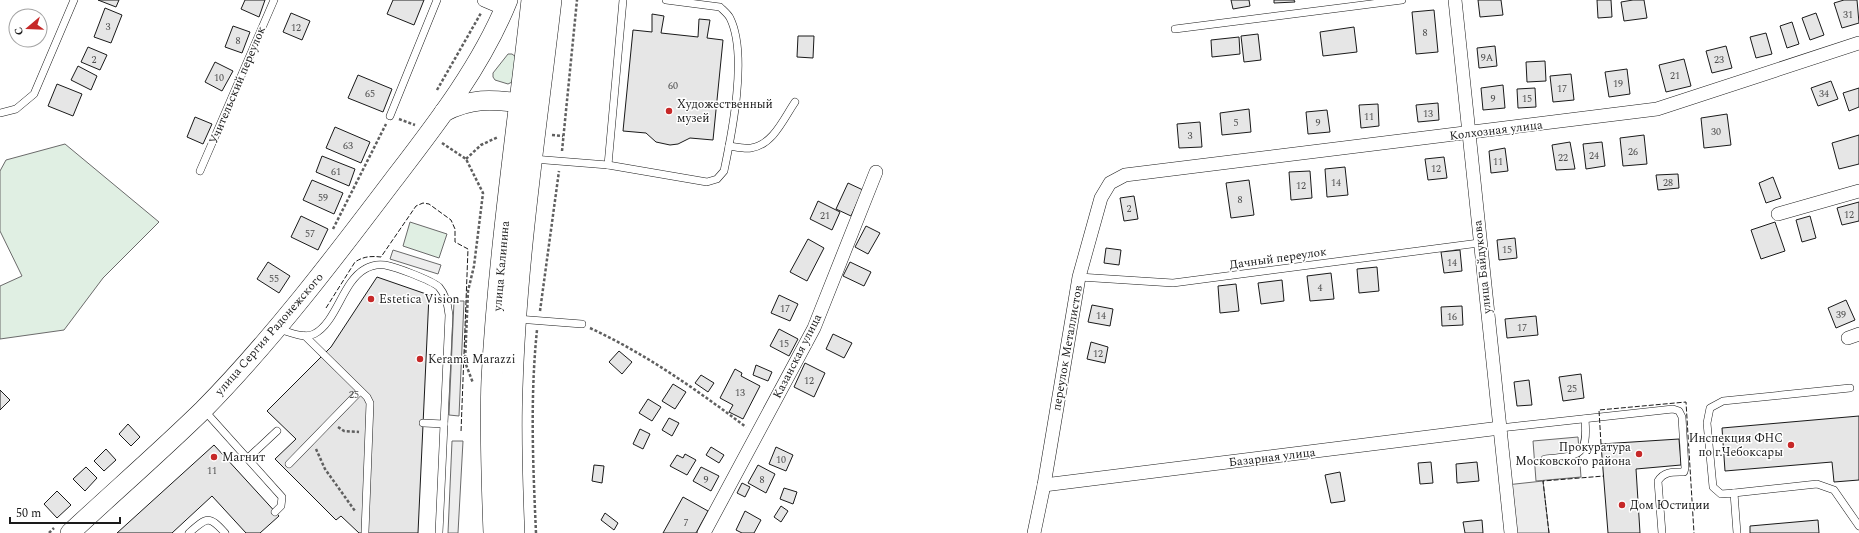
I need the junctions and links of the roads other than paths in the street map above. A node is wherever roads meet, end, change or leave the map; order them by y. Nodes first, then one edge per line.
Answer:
1 (74, 0) edge
2 (274, 0) edge
3 (437, 0) edge
4 (532, 0) edge
5 (551, 0) edge
6 (623, 0) edge
7 (666, 0) edge
8 (1402, 0) edge
9 (1455, 0) edge
10 (484, 3) edge
11 (506, 4) edge
12 (1175, 29) dead end
13 (1859, 43) edge
14 (474, 67) junction
15 (491, 99) junction
16 (795, 102) dead end
17 (529, 104) junction
18 (444, 112) junction
19 (0, 114) edge
20 (390, 116) road end
21 (1469, 133) junction
22 (729, 146) junction
23 (533, 159) junction
24 (608, 165) junction
25 (200, 170) dead end
26 (876, 172) dead end
27 (1124, 175) joint
28 (1859, 191) edge
29 (1778, 214) dead end
30 (1479, 243) junction
31 (1079, 277) junction
32 (516, 319) junction
33 (582, 324) road end
34 (276, 328) junction
35 (305, 336) junction
36 (1850, 388) dead end
37 (360, 391) junction
38 (203, 409) junction
39 (1585, 418) junction
40 (423, 423) dead end
41 (444, 424) junction
42 (1500, 428) junction
43 (277, 431) dead end
44 (248, 458) junction
45 (1545, 459) dead end
46 (289, 464) dead end
47 (1044, 485) junction
48 (1734, 493) junction
49 (275, 512) dead end
50 (1859, 526) edge
51 (365, 529) road end
52 (70, 530) edge
53 (189, 533) edge
54 (225, 533) edge
55 (439, 533) edge
56 (494, 533) edge
57 (514, 533) edge
58 (704, 533) edge
59 (1034, 533) edge
60 (1511, 533) edge
61 (1662, 533) edge
62 (1737, 533) edge

1 - 19 lane
2 - 25 lane, Учительский переулок
3 - 20 lane
4 - 17 main road, улица Калинина
5 - 17 main road, улица Калинина
6 - 24 lane
7 - 22 lane
8 - 12 lane
9 - 21 street, улица Байдукова
10 - 11 street
11 - 14 street, улица Сергия Радонежского
13 - 21 street, Колхозная улица
14 - 15 street
14 - 18 street, улица Сергия Радонежского
15 - 17 street, улица Сергия Радонежского
15 - 18 street, улица Сергия Радонежского
16 - 22 lane
17 - 23 main road, улица Калинина
17 - 56 main road, улица Калинина
18 - 34 street, улица Сергия Радонежского
21 - 27 street, Колхозная улица
21 - 30 street, улица Байдукова
22 - 24 lane
23 - 24 lane
23 - 32 main road, улица Калинина
26 - 58 street, Казанская улица
27 - 31 street, переулок Металлистов
28 - 29 street
30 - 31 lane, Дачный переулок
30 - 42 street, улица Байдукова
31 - 47 street, переулок Металлистов
32 - 33 lane
32 - 57 main road, улица Калинина
34 - 35 lane
34 - 38 street, улица Сергия Радонежского
35 - 37 lane
35 - 41 lane
36 - 48 lane
37 - 46 lane
37 - 51 lane
38 - 44 lane
38 - 52 street, улица Сергия Радонежского
39 - 42 lane
39 - 45 lane
39 - 61 lane
40 - 41 lane
41 - 55 lane
42 - 47 street, Базарная улица
42 - 60 street, улица Байдукова
43 - 44 lane
44 - 49 lane
47 - 59 street, переулок Металлистов
48 - 50 lane
48 - 62 lane
53 - 54 lane

